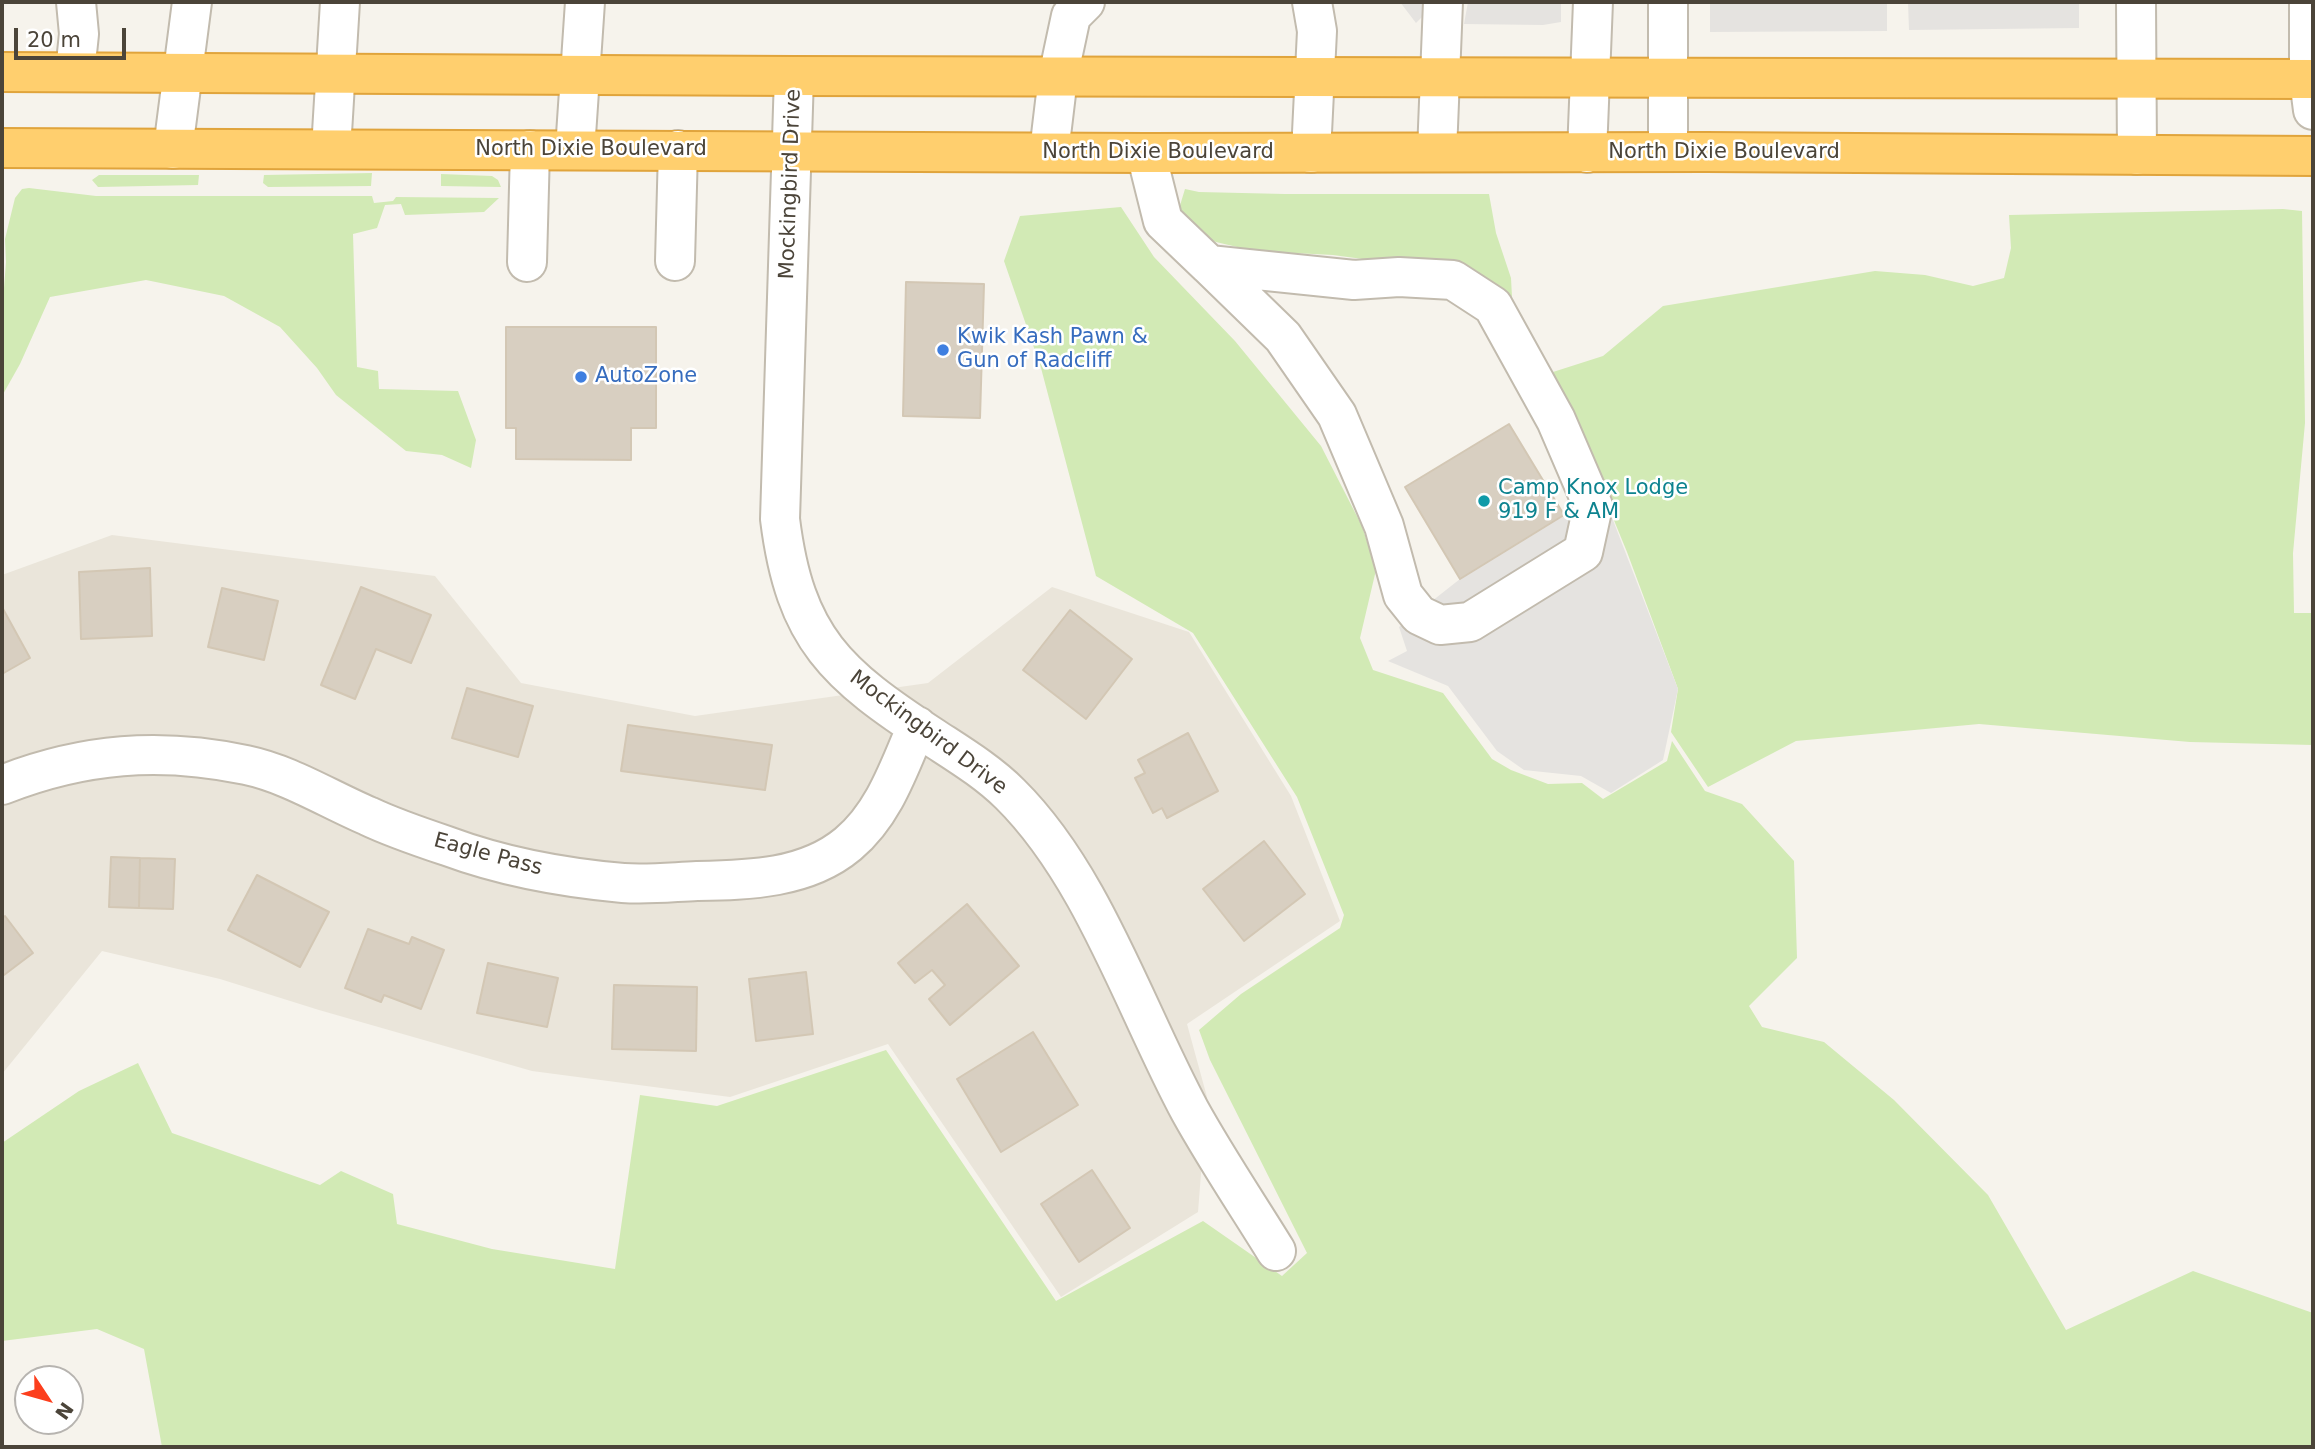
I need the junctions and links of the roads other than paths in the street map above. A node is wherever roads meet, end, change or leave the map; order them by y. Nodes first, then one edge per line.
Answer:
1 (76, 2) edge
2 (192, 2) edge
3 (340, 2) edge
4 (584, 2) edge
5 (1086, 2) edge
6 (1312, 2) edge
7 (1443, 2) edge
8 (1593, 2) edge
9 (1668, 2) edge
10 (2136, 2) edge
11 (2309, 2) edge
12 (2, 72) edge
13 (75, 72) junction
14 (183, 73) junction
15 (335, 75) junction
16 (579, 75) junction
17 (794, 76) junction
18 (1058, 77) junction
19 (1317, 77) junction
20 (1439, 77) junction
21 (1668, 77) junction
22 (1590, 78) junction
23 (2138, 78) junction
24 (2312, 90) edge
25 (2, 148) edge
26 (173, 149) junction
27 (331, 149) junction
28 (530, 150) junction
29 (575, 150) junction
30 (678, 150) junction
31 (792, 151) junction
32 (1049, 152) junction
33 (1437, 152) junction
34 (1668, 152) junction
35 (1146, 153) junction
36 (1311, 153) junction
37 (1587, 153) junction
38 (2137, 155) junction
39 (2313, 156) edge
40 (675, 261) dead end
41 (527, 262) dead end
42 (1209, 265) junction
43 (917, 726) junction
44 (2, 785) edge
45 (1276, 1251) dead end

1 - 13 street
2 - 14 street
3 - 15 street
4 - 16 street
5 - 18 street
6 - 19 street
7 - 20 street
8 - 22 street
9 - 21 street
10 - 23 street
11 - 24 street
12 - 13 highway
13 - 14 highway
14 - 15 highway
14 - 26 street
15 - 16 highway
15 - 27 street
16 - 17 highway
16 - 29 street
17 - 18 highway
17 - 31 street, Mockingbird Drive
18 - 19 highway
18 - 32 street
19 - 20 highway
19 - 36 street
20 - 22 highway
20 - 33 street
21 - 22 highway
21 - 23 highway
21 - 34 street
22 - 37 street
23 - 24 highway
23 - 38 street
25 - 26 highway, North Dixie Boulevard
26 - 27 highway, North Dixie Boulevard
27 - 28 highway, North Dixie Boulevard
28 - 29 highway, North Dixie Boulevard
28 - 41 street
29 - 30 highway, North Dixie Boulevard
30 - 31 highway, North Dixie Boulevard
30 - 40 street
31 - 32 highway, North Dixie Boulevard
31 - 43 street, Mockingbird Drive
32 - 35 highway, North Dixie Boulevard
33 - 36 highway, North Dixie Boulevard
33 - 37 highway, North Dixie Boulevard
34 - 37 highway, North Dixie Boulevard
34 - 38 highway, North Dixie Boulevard
35 - 36 highway, North Dixie Boulevard
35 - 42 street
38 - 39 highway, North Dixie Boulevard
42 - 42 street
43 - 44 street, Eagle Pass
43 - 45 street, Mockingbird Drive

